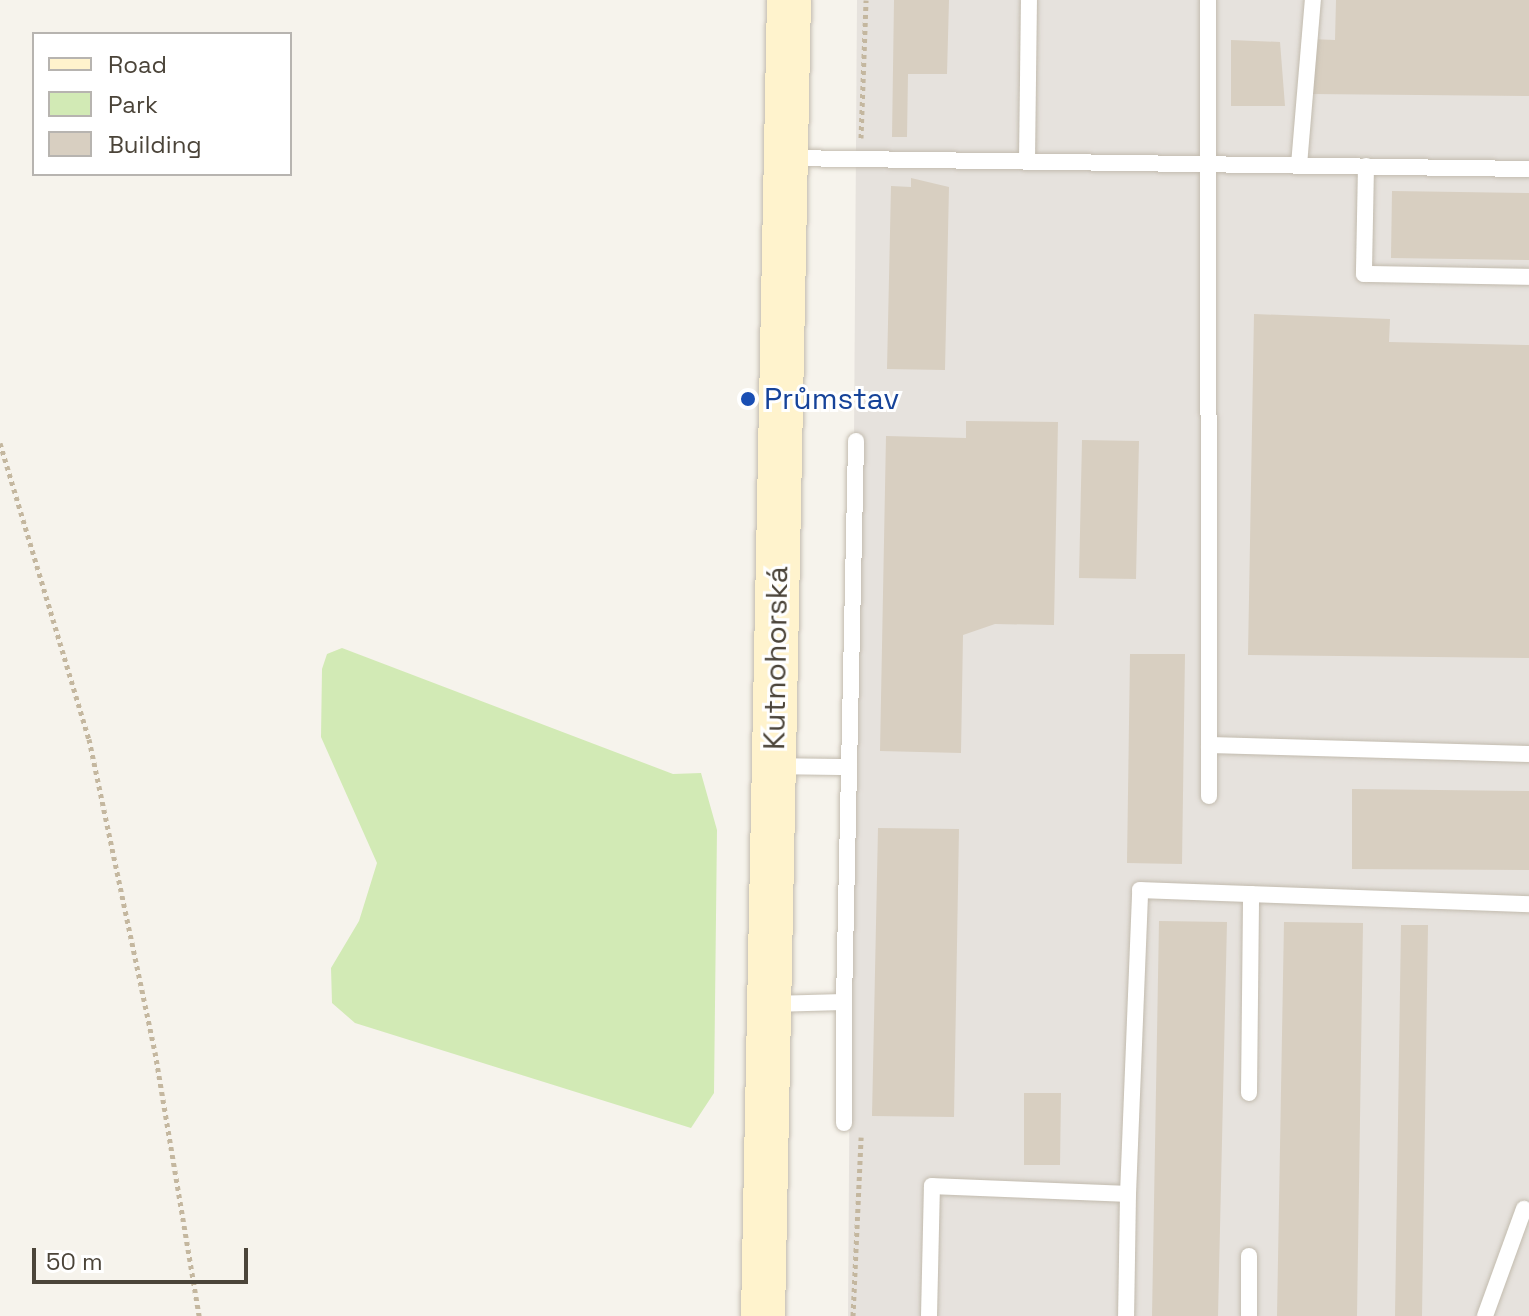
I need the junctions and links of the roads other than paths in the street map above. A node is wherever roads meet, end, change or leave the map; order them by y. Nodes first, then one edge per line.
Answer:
1 (789, 0) edge
2 (1029, 0) edge
3 (1208, 0) edge
4 (1313, 0) edge
5 (785, 158) junction
6 (1027, 161) junction
7 (1208, 164) junction
8 (1299, 165) junction
9 (1366, 166) junction
10 (1529, 169) edge
11 (1529, 277) edge
12 (856, 441) dead end
13 (1209, 745) junction
14 (1529, 754) edge
15 (774, 765) junction
16 (849, 767) junction
17 (1209, 796) dead end
18 (1251, 894) junction
19 (1529, 904) edge
20 (844, 1002) junction
21 (769, 1004) junction
22 (1249, 1093) dead end
23 (844, 1123) road end
24 (1128, 1194) junction
25 (1524, 1209) dead end
26 (1249, 1256) dead end
27 (763, 1316) edge
28 (929, 1316) edge
29 (1126, 1316) edge
30 (1249, 1316) edge
31 (1485, 1316) edge

1 - 5 main road, Kutnohorská
2 - 6 lane
3 - 7 lane
4 - 8 lane
5 - 6 lane
5 - 15 main road, Kutnohorská
6 - 7 lane
7 - 8 lane
7 - 13 lane
8 - 9 lane
9 - 10 lane
9 - 11 lane
12 - 16 lane
13 - 14 lane
13 - 17 lane
15 - 16 lane
15 - 21 main road, Kutnohorská
16 - 20 lane
18 - 19 lane
18 - 22 lane
18 - 24 lane
20 - 21 lane
20 - 23 lane
21 - 27 main road, Kutnohorská
24 - 28 lane
24 - 29 lane
25 - 31 lane
26 - 30 lane

